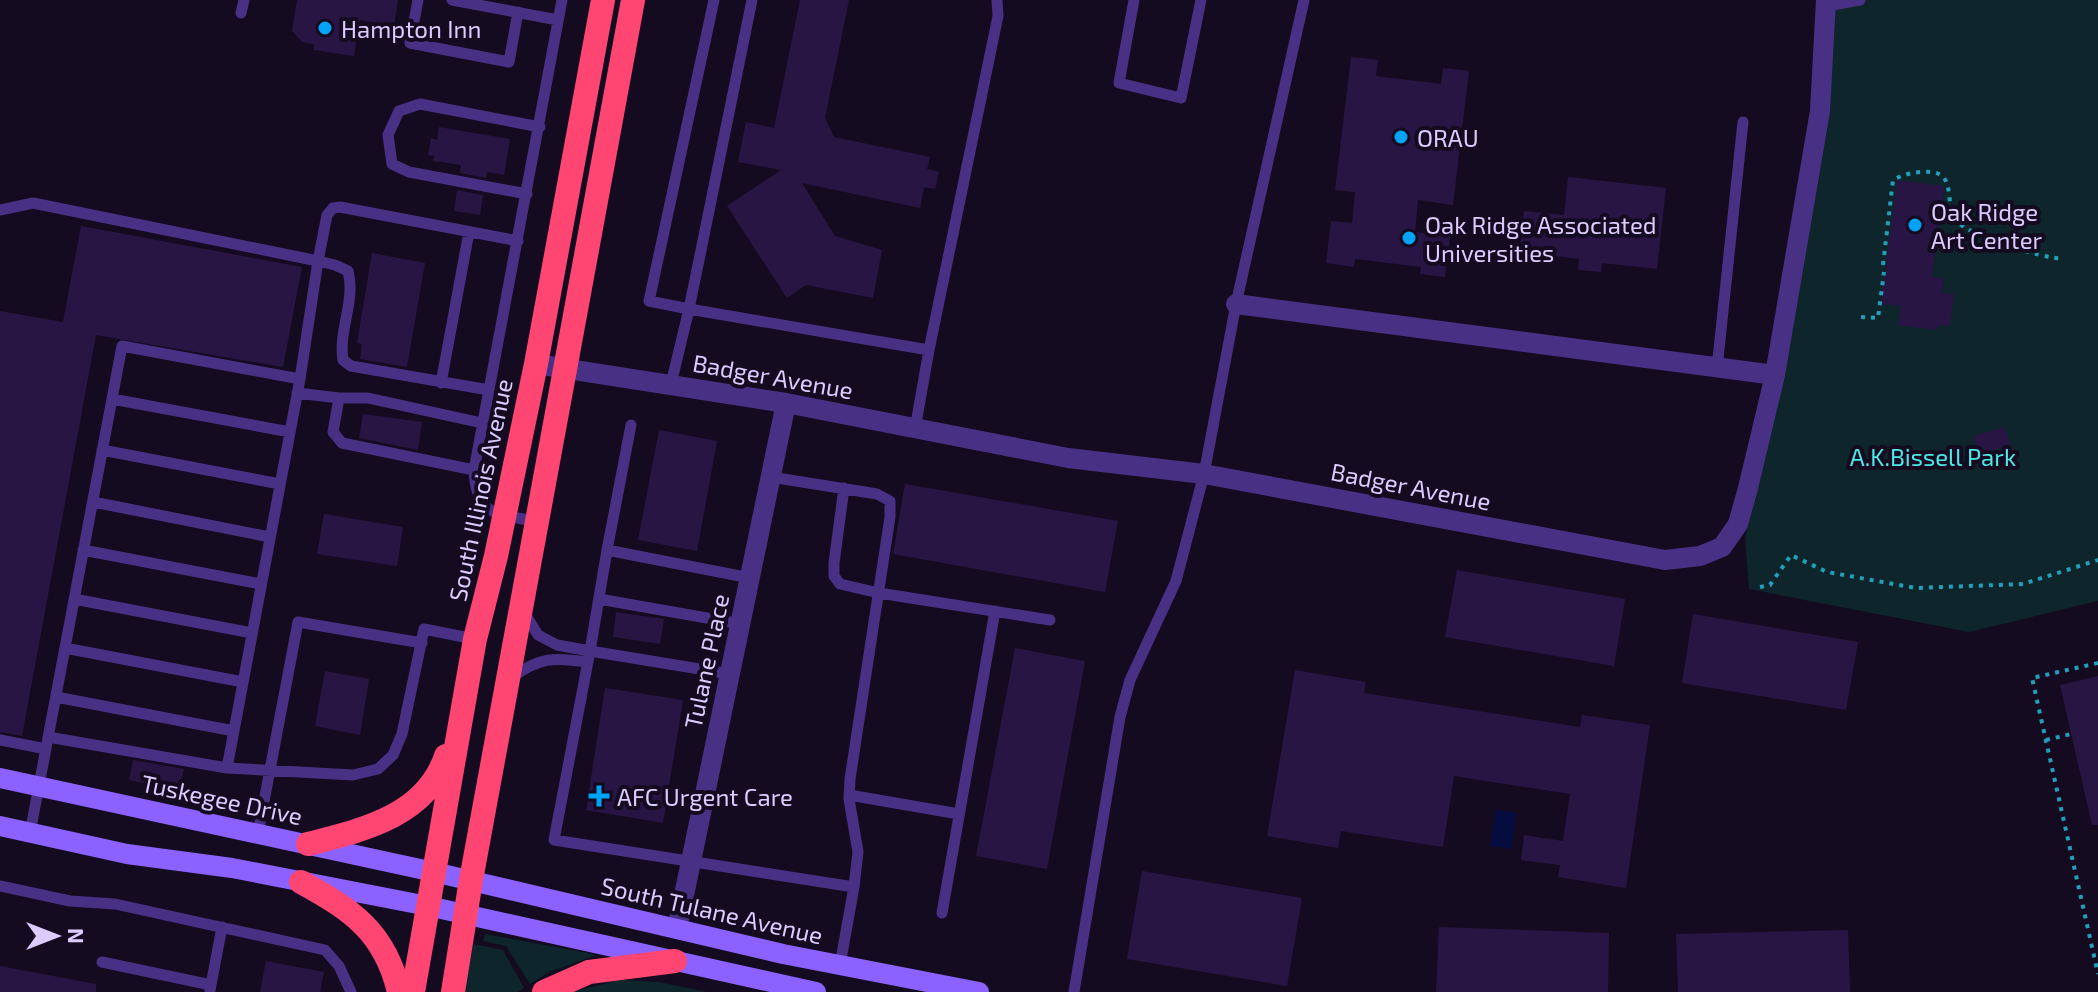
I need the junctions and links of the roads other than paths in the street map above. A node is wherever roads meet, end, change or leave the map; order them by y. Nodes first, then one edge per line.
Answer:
1 (244, 0) edge
2 (418, 0) edge
3 (452, 0) edge
4 (562, 0) edge
5 (603, 0) edge
6 (633, 0) edge
7 (714, 0) edge
8 (752, 0) edge
9 (997, 0) edge
10 (1134, 0) edge
11 (1201, 0) edge
12 (1304, 0) edge
13 (1860, 0) edge
14 (1826, 3) edge
15 (518, 12) junction
16 (241, 13) dead end
17 (558, 20) junction
18 (1743, 122) dead end
19 (540, 127) junction
20 (527, 194) junction
21 (0, 210) edge
22 (469, 232) junction
23 (518, 241) junction
24 (318, 261) junction
25 (1236, 304) junction
26 (689, 309) junction
27 (929, 350) junction
28 (536, 364) junction
29 (566, 368) junction
30 (1717, 368) junction
31 (1775, 375) junction
32 (300, 379) junction
33 (441, 383) junction
34 (671, 384) junction
35 (489, 390) junction
36 (297, 393) junction
37 (339, 398) junction
38 (112, 399) junction
39 (786, 403) junction
40 (482, 423) junction
41 (631, 425) dead end
42 (915, 429) junction
43 (290, 432) junction
44 (102, 450) junction
45 (474, 470) junction
46 (1204, 474) junction
47 (771, 477) junction
48 (280, 484) junction
49 (844, 488) junction
50 (93, 502) junction
51 (505, 514) junction
52 (538, 522) junction
53 (270, 537) junction
54 (83, 550) junction
55 (607, 550) junction
56 (750, 578) junction
57 (261, 584) junction
58 (879, 593) junction
59 (74, 599) junction
60 (599, 599) junction
61 (521, 608) junction
62 (995, 611) junction
63 (1050, 620) dead end
64 (741, 624) junction
65 (252, 633) junction
66 (475, 639) junction
67 (422, 643) junction
68 (65, 648) junction
69 (589, 656) junction
70 (730, 674) junction
71 (508, 680) junction
72 (243, 682) junction
73 (56, 697) junction
74 (466, 697) junction
75 (234, 731) junction
76 (0, 740) edge
77 (47, 743) junction
78 (227, 768) junction
79 (270, 770) junction
80 (0, 778) edge
81 (39, 786) junction
82 (849, 795) junction
83 (959, 814) junction
84 (0, 826) edge
85 (30, 833) junction
86 (258, 833) junction
87 (308, 844) junction
88 (691, 861) junction
89 (434, 872) junction
90 (471, 880) junction
91 (301, 882) junction
92 (0, 886) edge
93 (854, 887) junction
94 (428, 906) junction
95 (942, 913) dead end
96 (466, 914) junction
97 (222, 927) junction
98 (677, 929) junction
99 (675, 961) junction
100 (102, 962) dead end
101 (840, 965) junction
102 (210, 989) edge
103 (351, 992) edge
104 (399, 992) edge
105 (413, 992) edge
106 (453, 992) edge
107 (544, 992) edge
108 (816, 992) edge
109 (979, 992) edge
110 (1074, 992) edge

1 - 16 lane
2 - 15 lane
3 - 15 lane
4 - 17 lane
5 - 28 highway, South Illinois Avenue
6 - 29 highway
7 - 26 lane
8 - 26 lane
9 - 27 lane
10 - 11 lane
12 - 25 lane
13 - 14 lane
14 - 31 street, Badger Avenue
15 - 17 lane
17 - 19 lane
18 - 30 lane
19 - 20 lane
19 - 20 lane
20 - 23 lane
21 - 24 lane
22 - 23 lane
22 - 24 lane
22 - 33 lane
23 - 35 lane
24 - 32 lane
24 - 33 lane
25 - 30 street
25 - 46 lane
26 - 27 lane
26 - 34 lane
27 - 42 lane
28 - 29 street, Badger Avenue
28 - 51 highway, South Illinois Avenue
29 - 34 street, Badger Avenue
29 - 52 highway
30 - 31 street
31 - 46 street, Badger Avenue
32 - 36 lane
32 - 38 lane
33 - 35 lane
34 - 39 street, Badger Avenue
35 - 40 lane
36 - 37 lane
36 - 43 lane
37 - 40 lane
37 - 45 lane
38 - 43 lane
38 - 44 lane
39 - 42 street, Badger Avenue
39 - 47 street, Tulane Place
40 - 45 lane
41 - 55 lane
42 - 46 street, Badger Avenue
43 - 48 lane
44 - 48 lane
44 - 50 lane
45 - 51 lane
46 - 110 lane
47 - 49 lane
47 - 56 street, Tulane Place
48 - 53 lane
49 - 58 lane
49 - 58 lane
50 - 53 lane
50 - 54 lane
51 - 52 lane
51 - 66 highway, South Illinois Avenue
52 - 61 highway
53 - 57 lane
54 - 57 lane
54 - 59 lane
55 - 56 lane
55 - 60 lane
56 - 64 street, Tulane Place
57 - 65 lane
58 - 62 lane
58 - 82 lane
59 - 65 lane
59 - 68 lane
60 - 64 lane
60 - 69 lane
61 - 69 lane
61 - 71 highway
62 - 63 lane
62 - 83 lane
64 - 70 street, Tulane Place
65 - 72 lane
66 - 67 lane
66 - 74 highway, South Illinois Avenue
67 - 79 lane
67 - 79 lane
68 - 72 lane
68 - 73 lane
69 - 70 lane
69 - 71 lane
69 - 88 lane
70 - 88 street, Tulane Place
71 - 90 highway
72 - 75 lane
73 - 75 lane
73 - 77 lane
74 - 87 highway
74 - 89 highway, South Illinois Avenue
75 - 78 lane
76 - 77 lane
77 - 78 lane
77 - 81 lane
78 - 79 lane
79 - 86 lane
80 - 81 main road, Tuskegee Drive
81 - 85 lane
81 - 86 main road, Tuskegee Drive
82 - 83 lane
82 - 93 lane
83 - 95 lane
84 - 85 main road
85 - 91 main road
86 - 87 main road, Tuskegee Drive
87 - 89 main road, Tuskegee Drive
88 - 93 lane
88 - 98 street, Tulane Place
89 - 90 main road, South Tulane Avenue
89 - 94 highway, South Illinois Avenue
90 - 96 highway
90 - 98 main road, South Tulane Avenue
91 - 94 main road
91 - 104 highway
92 - 97 lane
93 - 101 lane
94 - 96 main road
94 - 105 highway, South Illinois Avenue
96 - 99 main road
96 - 106 highway
97 - 102 lane
97 - 103 lane
98 - 101 main road, South Tulane Avenue
99 - 107 highway
99 - 108 main road
100 - 102 lane
101 - 109 main road, South Tulane Avenue

